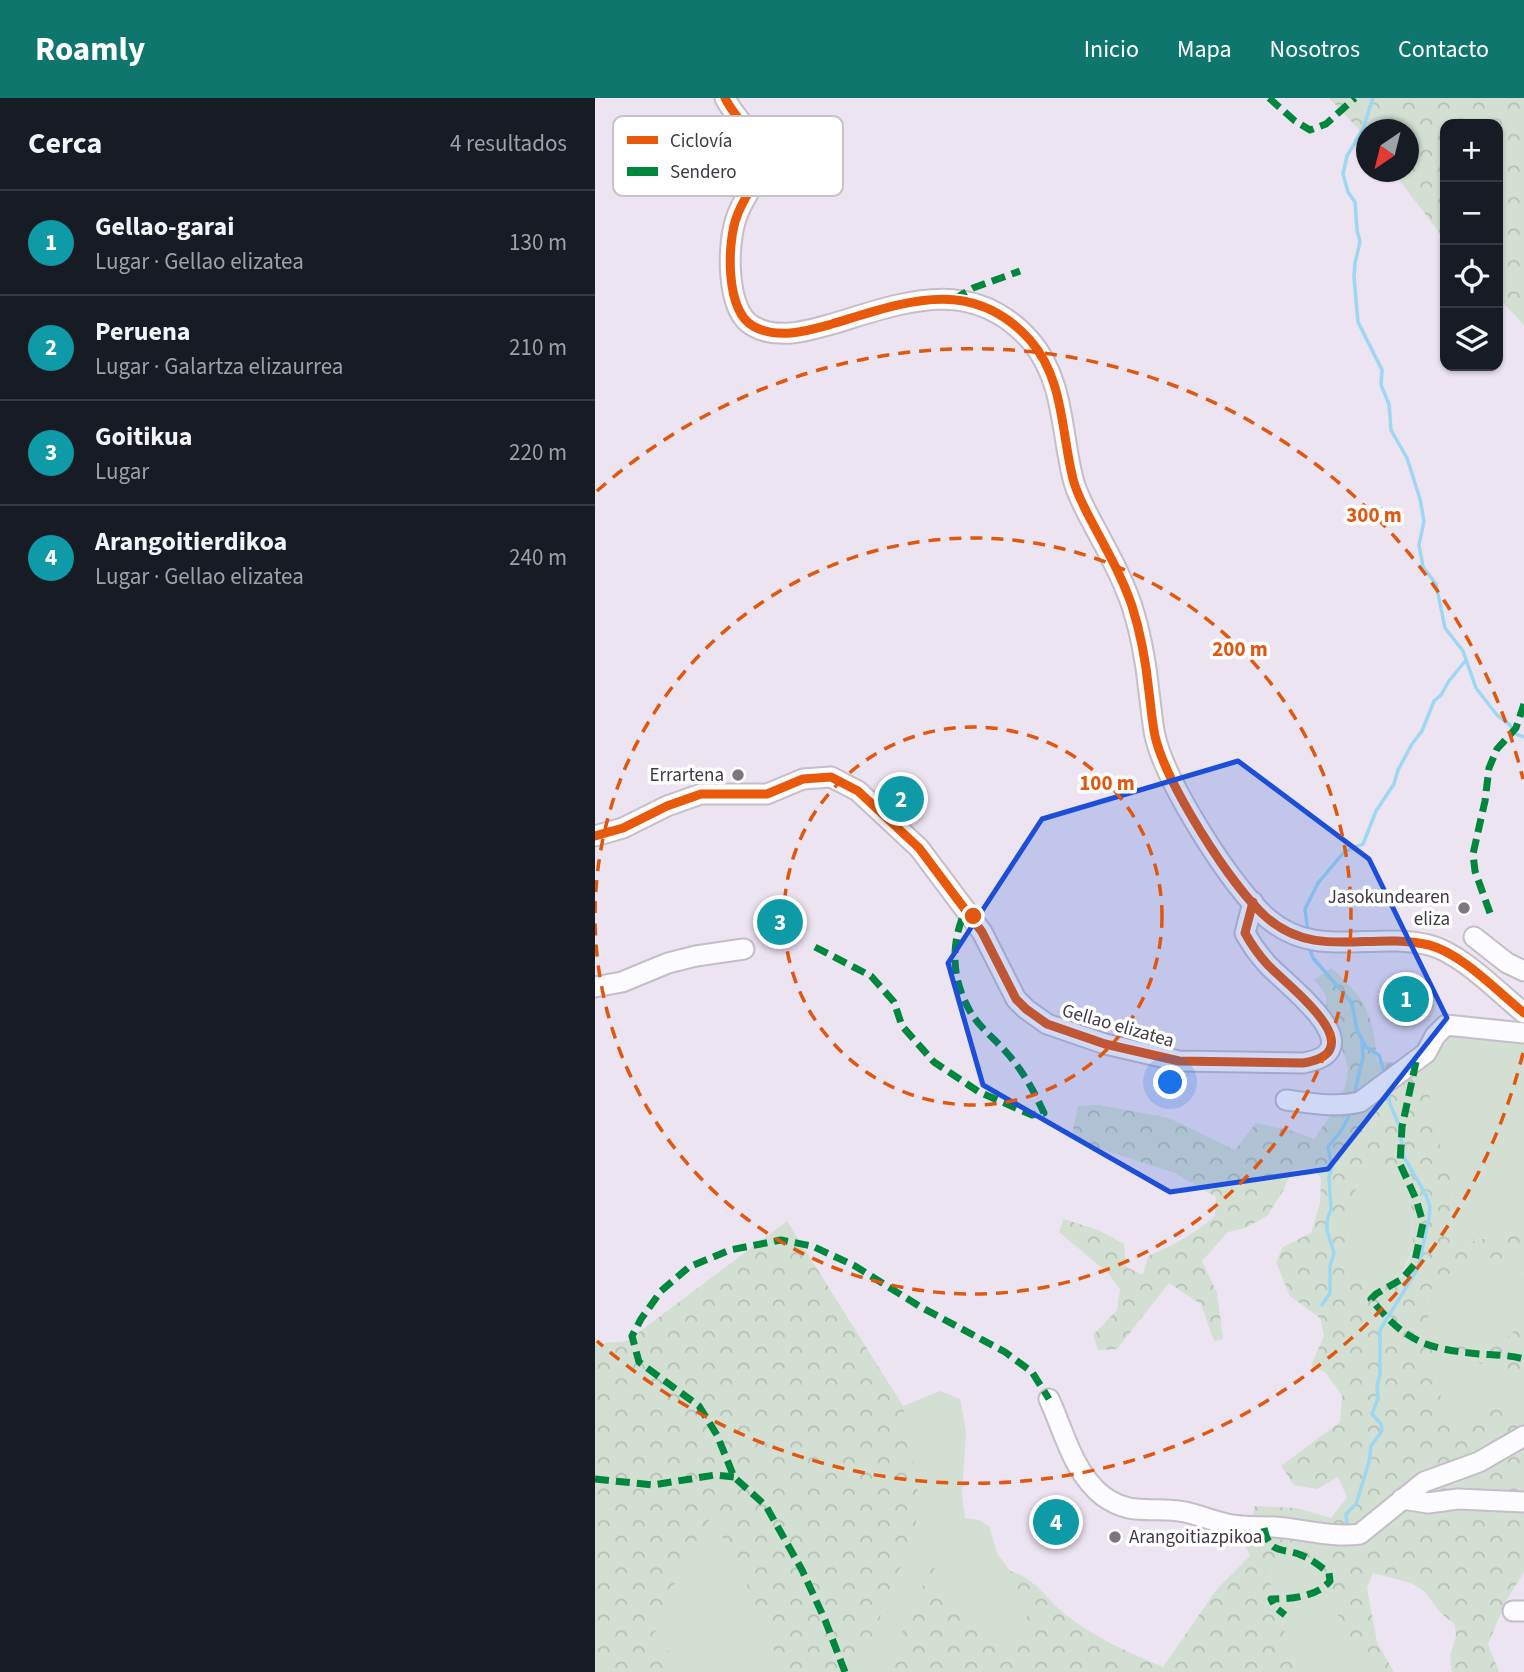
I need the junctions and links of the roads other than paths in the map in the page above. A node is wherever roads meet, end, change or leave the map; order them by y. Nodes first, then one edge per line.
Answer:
1 (725, 98) edge
2 (737, 116) edge
3 (746, 196) edge
4 (595, 836) edge
5 (1253, 902) junction
6 (1474, 937) dead end
7 (744, 949) dead end
8 (1524, 971) edge
9 (595, 987) edge
10 (1524, 1013) edge
11 (1524, 1033) edge
12 (1286, 1100) dead end
13 (1049, 1399) dead end
14 (1524, 1436) edge
15 (1402, 1499) junction
16 (1524, 1502) edge

1 - 2 street
3 - 5 street
4 - 5 street, Gellao elizatea
5 - 10 street
6 - 8 street
7 - 9 street
11 - 12 street
13 - 15 street
14 - 15 street
15 - 16 street

